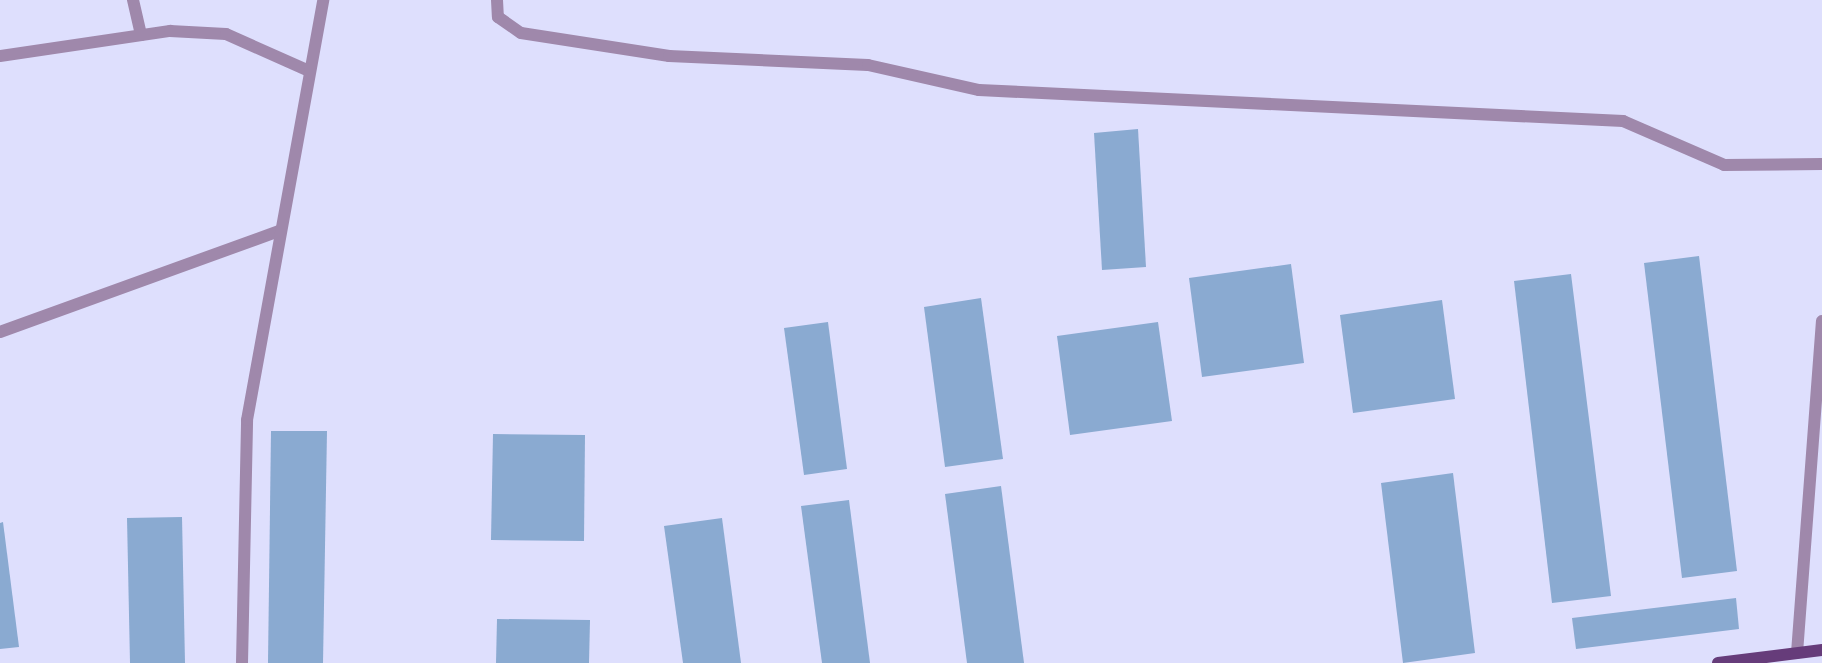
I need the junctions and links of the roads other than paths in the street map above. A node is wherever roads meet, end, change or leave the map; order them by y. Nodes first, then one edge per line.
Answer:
1 (133, 0) edge
2 (323, 0) edge
3 (496, 0) edge
4 (142, 36) junction
5 (0, 56) edge
6 (309, 71) junction
7 (1822, 164) edge
8 (279, 231) junction
9 (1822, 321) edge
10 (0, 332) edge
11 (1822, 650) edge
12 (1797, 654) junction
13 (242, 663) edge
14 (1718, 663) edge

1 - 4 street
2 - 6 street
3 - 7 street
4 - 5 street
4 - 6 street
6 - 8 street
8 - 10 street
8 - 13 street
9 - 12 street
11 - 12 main road
12 - 14 main road

